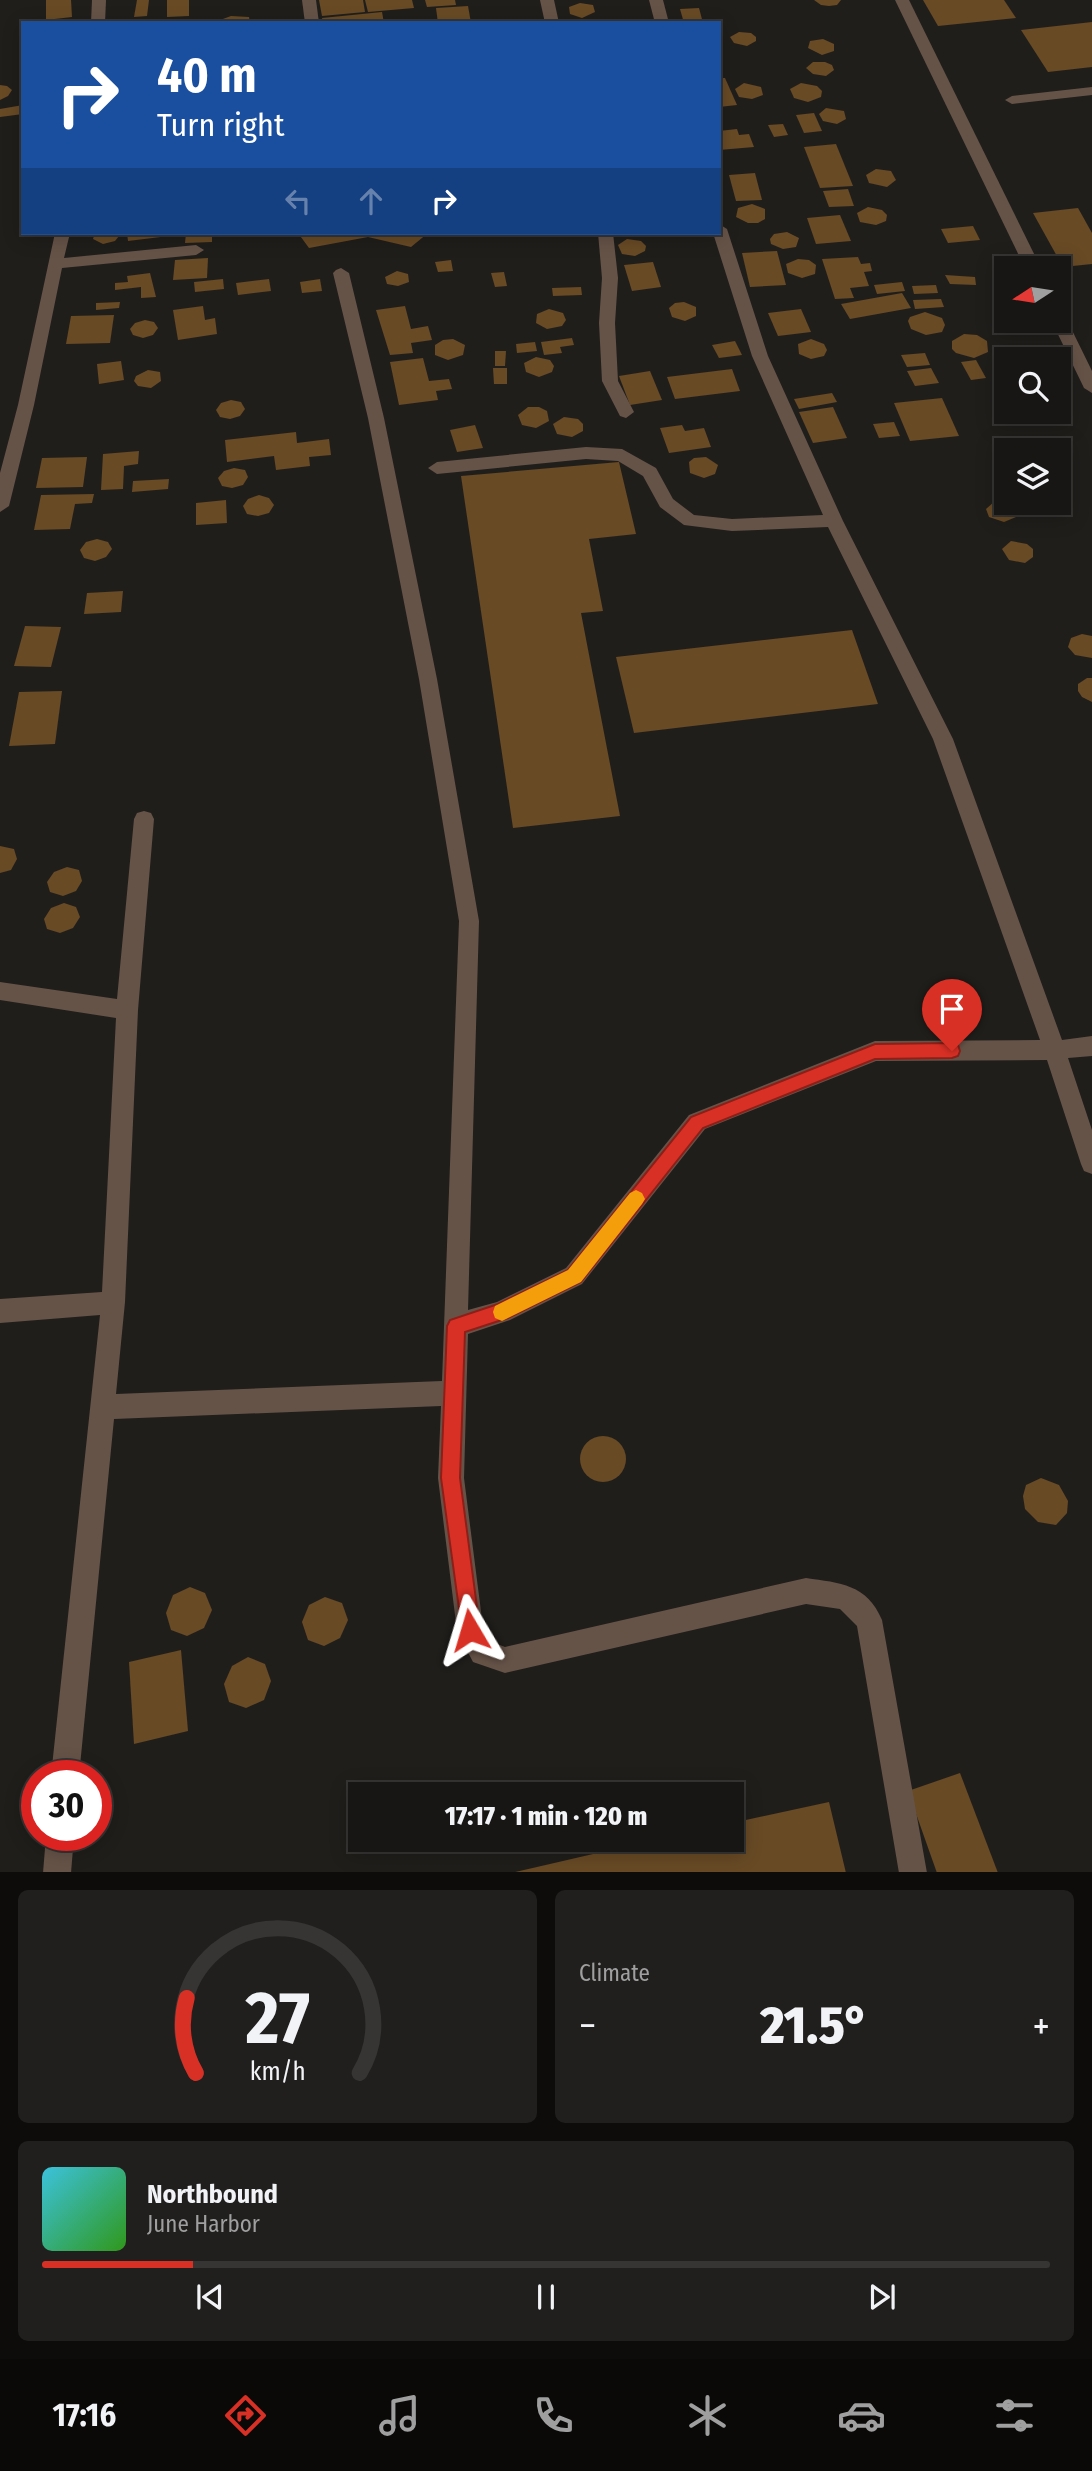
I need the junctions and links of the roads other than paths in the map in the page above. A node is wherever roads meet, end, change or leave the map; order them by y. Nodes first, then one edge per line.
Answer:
1 (99, 0) edge
2 (309, 0) edge
3 (547, 0) edge
4 (656, 0) edge
5 (902, 0) edge
6 (98, 21) edge
7 (312, 21) edge
8 (552, 21) edge
9 (661, 21) edge
10 (1092, 91) edge
11 (1012, 100) dead end
12 (62, 235) edge
13 (605, 235) edge
14 (721, 235) edge
15 (196, 250) dead end
16 (1027, 256) edge
17 (55, 264) junction
18 (341, 273) dead end
19 (1065, 333) edge
20 (1092, 388) edge
21 (626, 412) dead end
22 (437, 468) dead end
23 (0, 506) edge
24 (834, 522) junction
25 (144, 819) dead end
26 (0, 991) edge
27 (127, 1010) junction
28 (1092, 1046) edge
29 (1055, 1049) junction
30 (1092, 1164) edge
31 (113, 1302) junction
32 (0, 1311) edge
33 (456, 1326) junction
34 (452, 1393) junction
35 (102, 1407) junction
36 (67, 1760) edge
37 (59, 1851) edge
38 (57, 1872) edge
39 (913, 1872) edge

1 - 6 street
2 - 7 street
3 - 8 street
4 - 9 street
5 - 16 street
10 - 11 street
12 - 17 street
13 - 21 street
14 - 24 street
15 - 17 street
17 - 23 street
18 - 33 street
19 - 20 street
22 - 24 street
24 - 29 street
25 - 27 street
26 - 27 street
27 - 31 street
28 - 29 street
29 - 30 street
29 - 33 street
31 - 32 street
31 - 35 street
33 - 34 street
34 - 35 street
34 - 39 street
35 - 36 street
37 - 38 street

